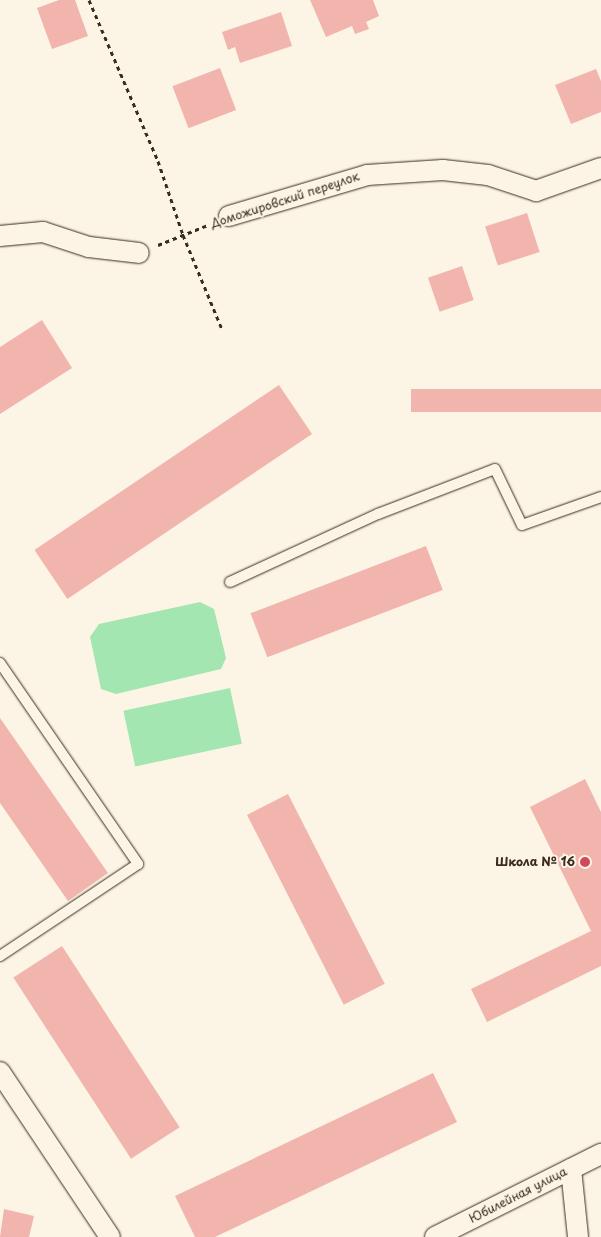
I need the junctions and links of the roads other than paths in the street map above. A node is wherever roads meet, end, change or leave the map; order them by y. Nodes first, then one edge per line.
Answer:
1 (601, 168) edge
2 (229, 216) road end
3 (0, 236) edge
4 (139, 253) road end
5 (601, 497) edge
6 (230, 582) dead end
7 (0, 663) edge
8 (0, 956) edge
9 (0, 1072) edge
10 (601, 1154) edge
11 (571, 1169) junction
12 (110, 1237) edge
13 (435, 1237) edge
14 (578, 1237) edge

1 - 2 street, Доможировский переулок
3 - 4 street
5 - 6 lane
7 - 8 lane
9 - 12 street
10 - 11 street, Юбилейная улица
11 - 13 street, Юбилейная улица
11 - 14 street

